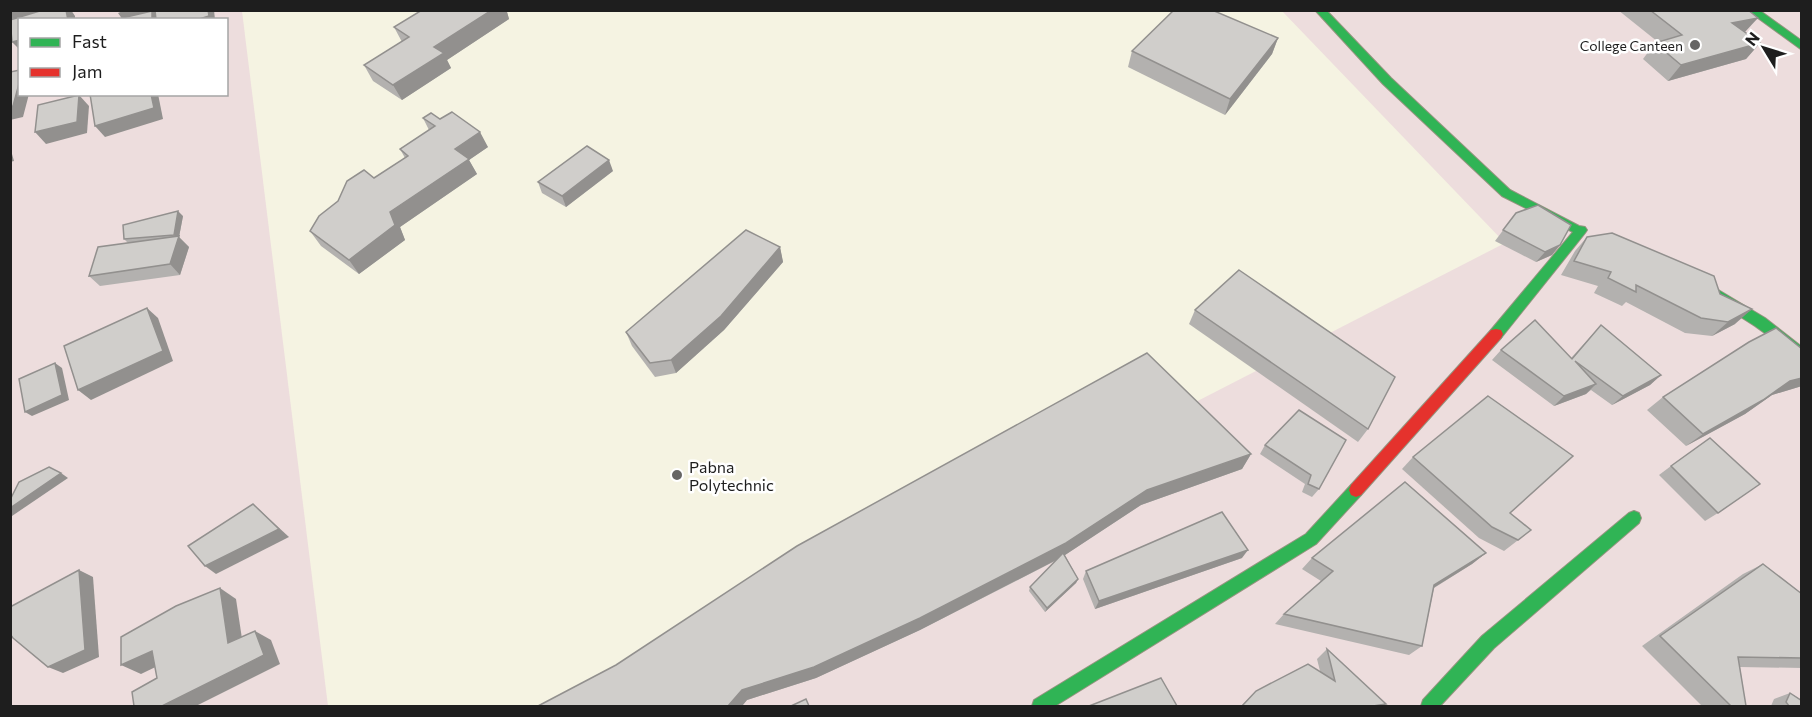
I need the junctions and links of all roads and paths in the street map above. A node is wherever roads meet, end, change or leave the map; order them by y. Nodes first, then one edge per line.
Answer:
1 (1320, 10) edge
2 (1752, 10) edge
3 (1802, 47) edge
4 (1697, 283) edge
5 (1802, 355) edge
6 (1634, 518) dead end
7 (1040, 706) edge
8 (1429, 706) edge

1 - 7 street
2 - 3 street
4 - 5 street
6 - 8 street

